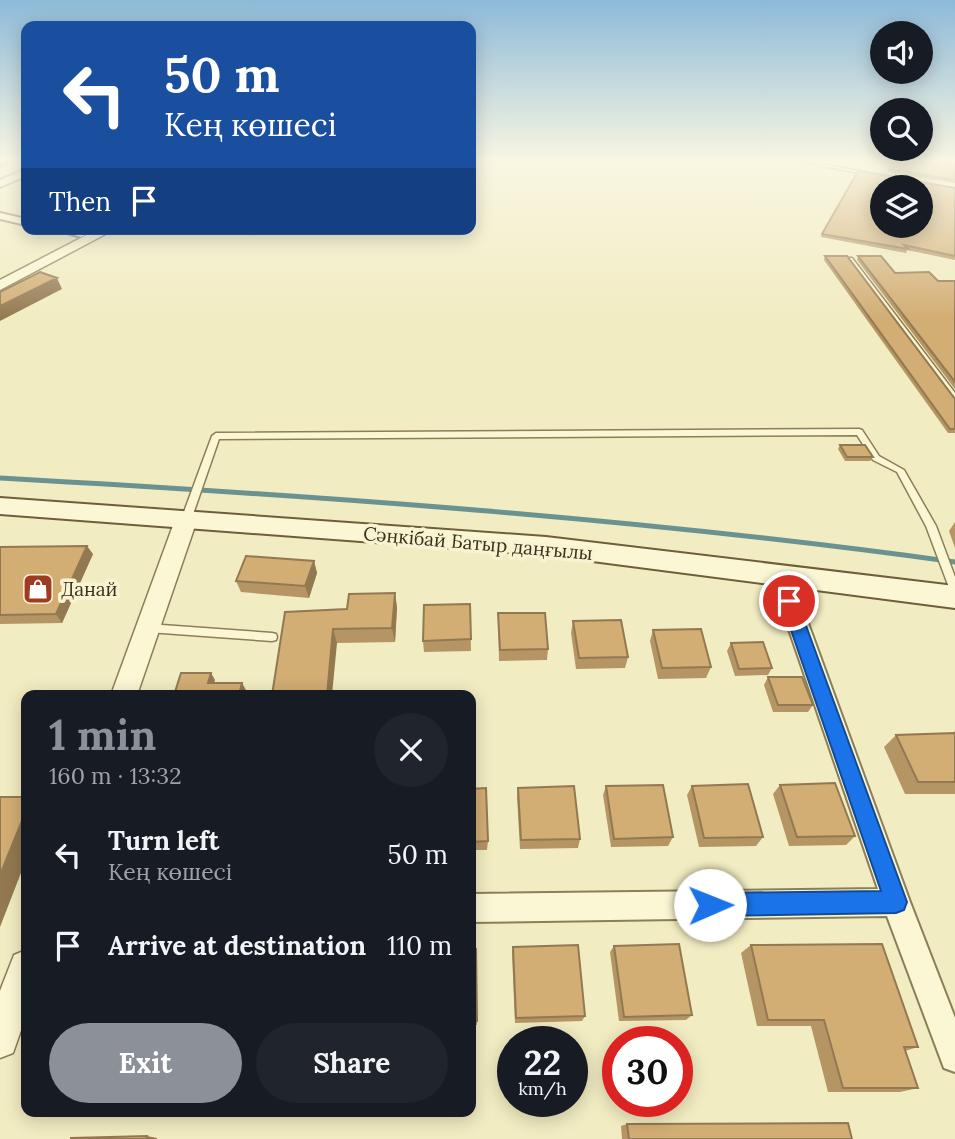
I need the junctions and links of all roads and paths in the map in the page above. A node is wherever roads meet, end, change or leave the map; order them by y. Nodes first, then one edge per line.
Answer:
1 (0, 216) edge
2 (21, 221) edge
3 (80, 235) edge
4 (98, 235) edge
5 (850, 259) edge
6 (0, 276) edge
7 (0, 286) edge
8 (955, 398) edge
9 (0, 506) edge
10 (190, 510) junction
11 (780, 574) junction
12 (952, 585) edge
13 (955, 590) edge
14 (148, 628) junction
15 (272, 638) dead end
16 (126, 690) edge
17 (896, 902) junction
18 (476, 908) edge
19 (21, 981) edge
20 (0, 1040) edge
21 (955, 1057) edge

1 - 2 street
3 - 6 street
4 - 7 street
5 - 8 lane
9 - 10 main road, Сәңкібай Батыр даңғылы
10 - 11 main road, Сәңкібай Батыр даңғылы
10 - 12 lane
10 - 14 street
11 - 12 main road, Сәңкібай Батыр даңғылы
11 - 17 street
12 - 13 lane
14 - 15 lane
14 - 16 street
17 - 18 street
17 - 21 street
19 - 20 street

